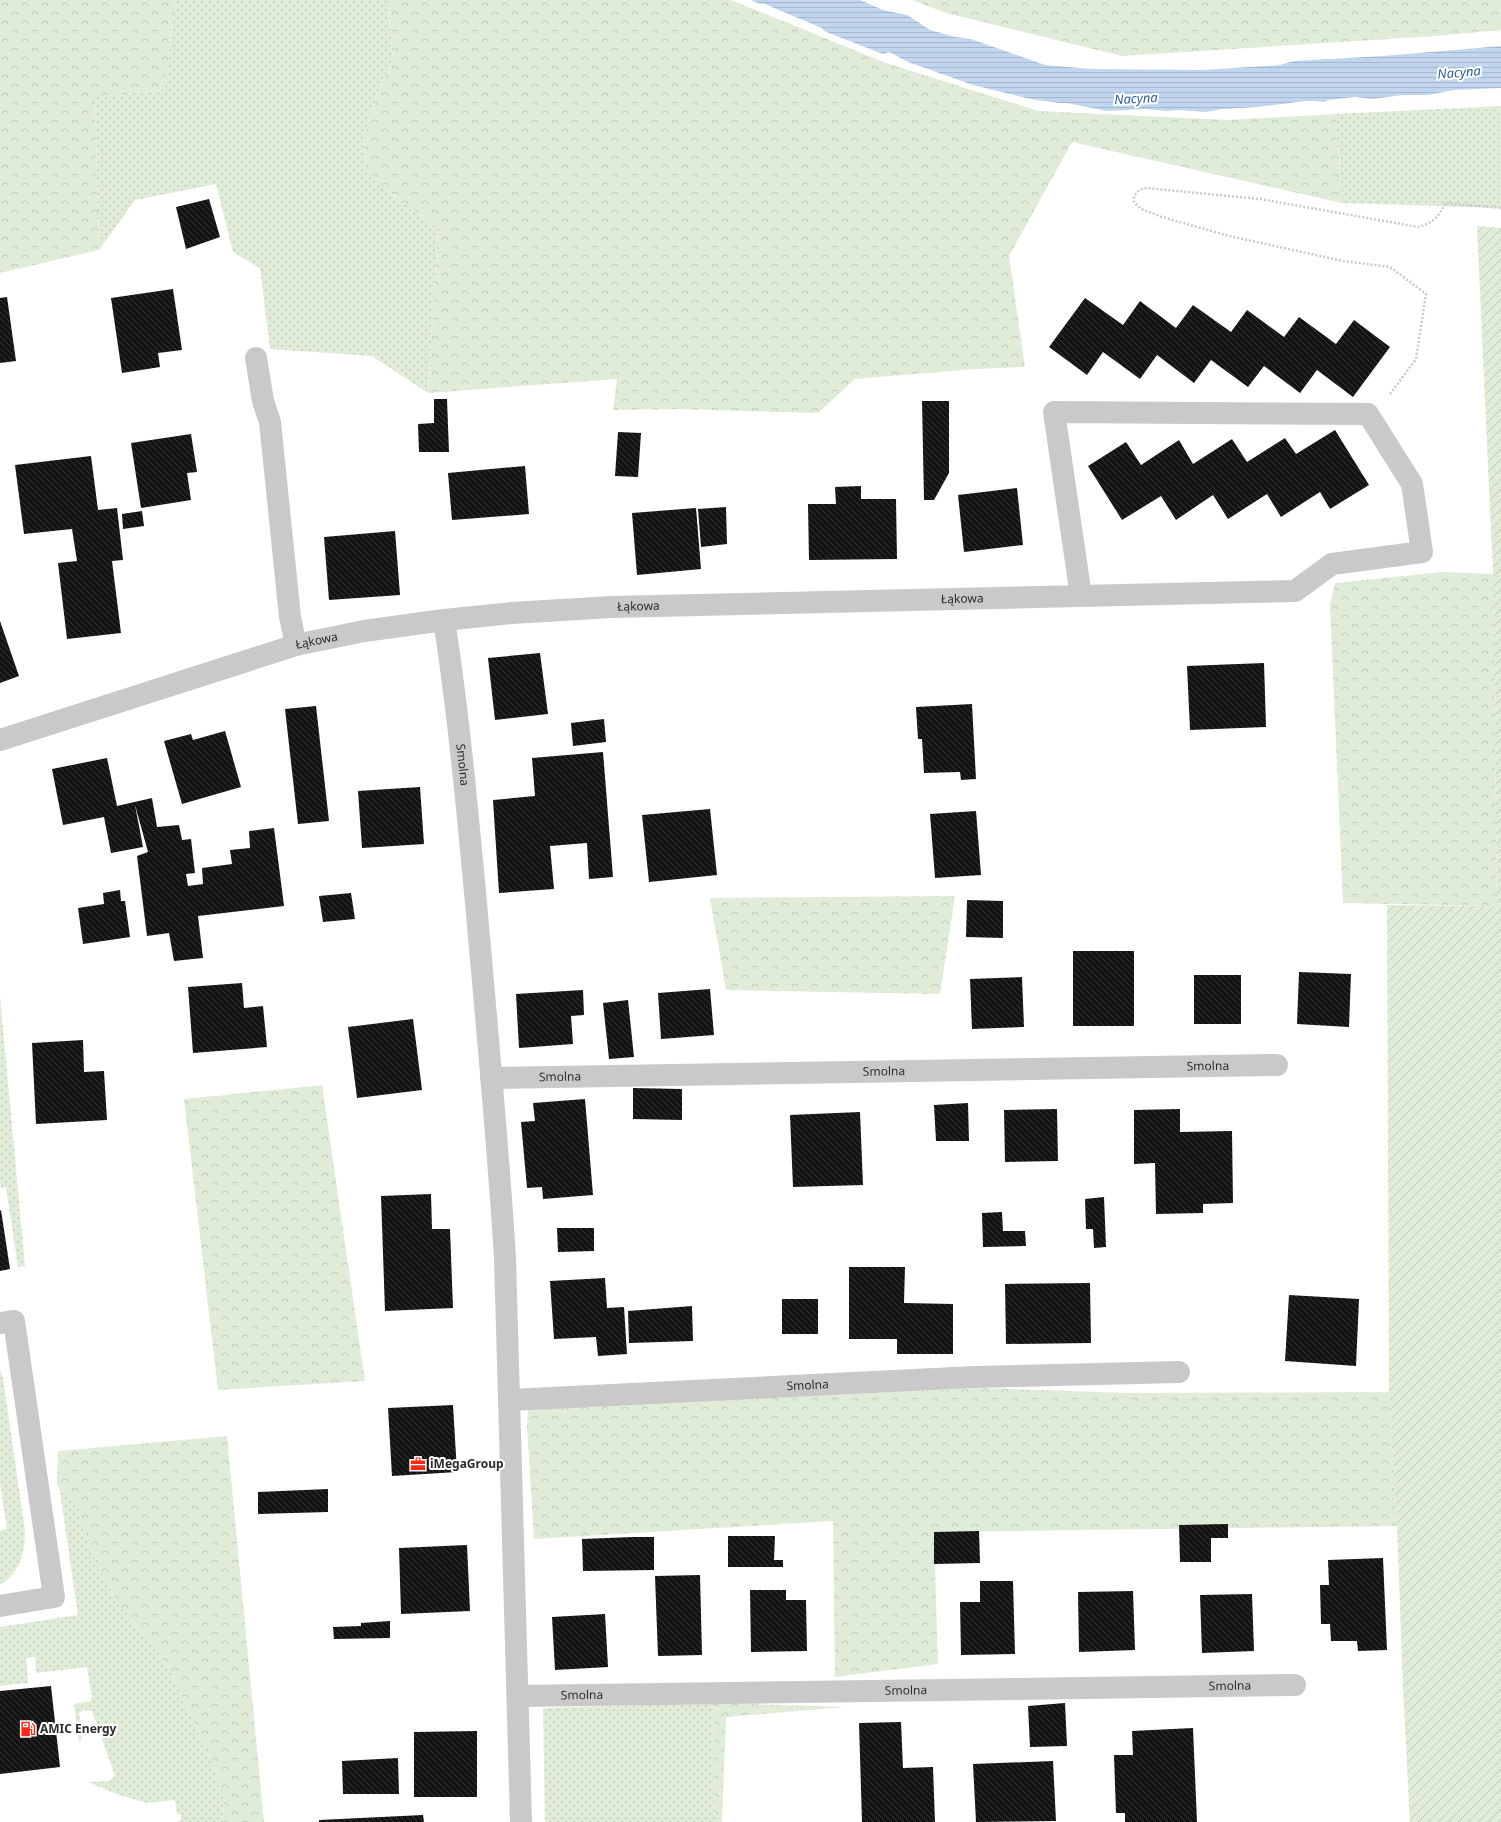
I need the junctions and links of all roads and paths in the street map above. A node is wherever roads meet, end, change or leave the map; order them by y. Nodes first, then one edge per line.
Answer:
1 (1501, 208) edge
2 (256, 358) dead end
3 (1368, 414) junction
4 (1081, 596) junction
5 (444, 620) junction
6 (296, 646) junction
7 (0, 740) edge
8 (1277, 1065) dead end
9 (491, 1078) junction
10 (0, 1323) edge
11 (1179, 1372) dead end
12 (509, 1400) junction
13 (0, 1606) edge
14 (1295, 1685) dead end
15 (518, 1696) junction
16 (520, 1822) edge

1 - 3 path
2 - 6 street
3 - 4 street
3 - 4 street, Łąkowa
4 - 5 street, Łąkowa
5 - 6 street, Łąkowa
5 - 9 street, Smolna
6 - 7 street, Łąkowa
8 - 9 street, Smolna
9 - 12 street, Smolna
10 - 13 street
11 - 12 street, Smolna
12 - 15 street, Smolna
14 - 15 street, Smolna
15 - 16 street, Smolna

